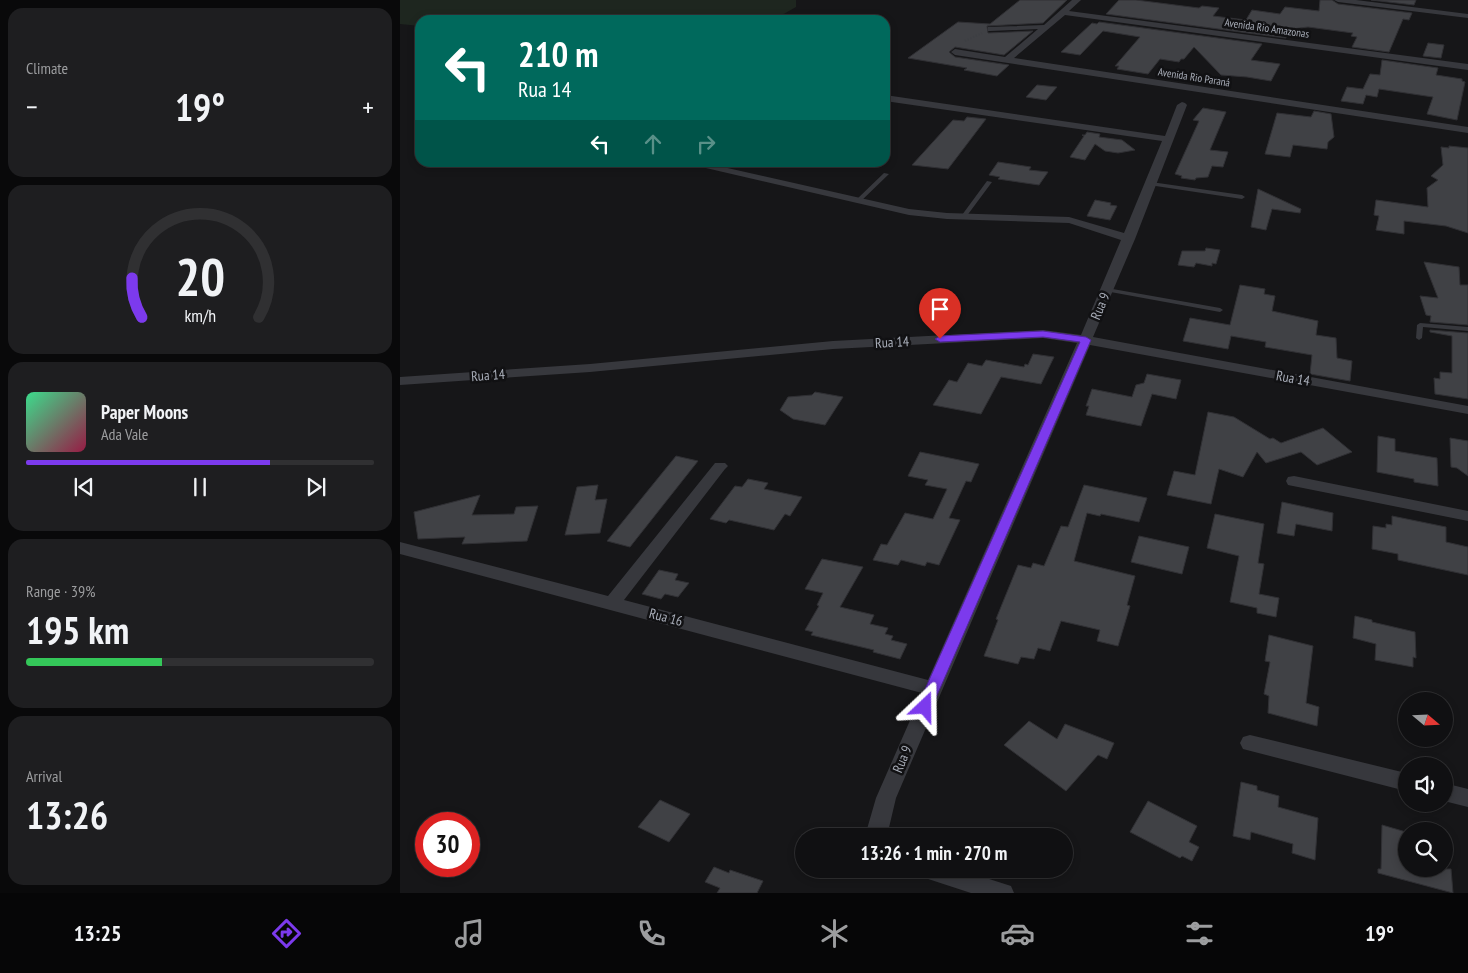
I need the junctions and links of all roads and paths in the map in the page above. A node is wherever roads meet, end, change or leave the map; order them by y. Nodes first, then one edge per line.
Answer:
1 (1077, 0) edge
2 (1338, 0) edge
3 (1063, 12) junction
4 (1468, 16) edge
5 (1045, 27) junction
6 (991, 29) joint
7 (955, 52) joint
8 (1007, 60) junction
9 (1468, 67) edge
10 (890, 99) edge
11 (1182, 106) dead end
12 (1468, 130) edge
13 (1168, 139) junction
14 (707, 167) edge
15 (886, 174) dead end
16 (989, 182) dead end
17 (1150, 184) junction
18 (1242, 197) dead end
19 (858, 201) junction
20 (964, 216) junction
21 (1129, 239) junction
22 (1107, 290) junction
23 (1220, 310) dead end
24 (1468, 329) edge
25 (1419, 338) dead end
26 (1086, 340) junction
27 (400, 381) edge
28 (1468, 410) edge
29 (720, 466) dead end
30 (1294, 482) dead end
31 (1468, 516) edge
32 (400, 548) edge
33 (612, 602) junction
34 (932, 688) junction
35 (1250, 743) dead end
36 (1398, 780) edge
37 (1453, 794) edge
38 (1468, 798) edge
39 (878, 828) edge
40 (956, 878) edge
41 (1003, 893) edge

1 - 3 street
2 - 4 street
3 - 5 street
3 - 9 street, Avenida Rio Amazonas
5 - 6 street
5 - 8 street
6 - 7 path
7 - 8 street, Avenida Rio Paraná
8 - 12 street, Avenida Rio Paraná
10 - 13 street
11 - 13 street, Rua 9
13 - 17 street, Rua 9
14 - 19 street
15 - 19 lane
16 - 20 lane
17 - 18 lane
17 - 21 street, Rua 9
19 - 20 street
20 - 21 street
21 - 22 street, Rua 9
22 - 23 lane
22 - 26 street, Rua 9
24 - 25 lane
26 - 27 street, Rua 14
26 - 28 street, Rua 14
26 - 34 street, Rua 9
29 - 33 street
30 - 31 street
32 - 33 street, Rua 16
33 - 34 street, Rua 16
34 - 39 street, Rua 9
35 - 36 street
37 - 38 street
40 - 41 street

